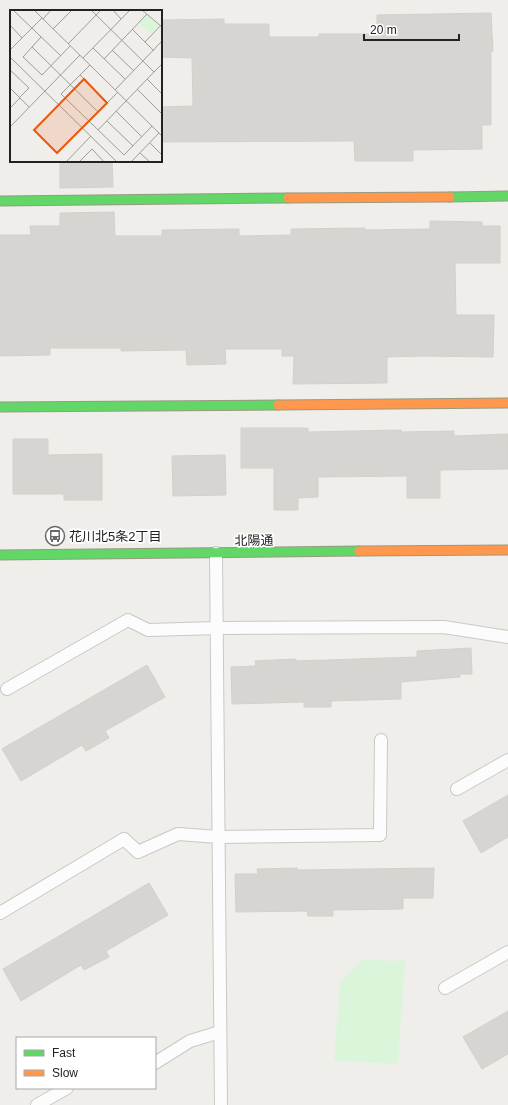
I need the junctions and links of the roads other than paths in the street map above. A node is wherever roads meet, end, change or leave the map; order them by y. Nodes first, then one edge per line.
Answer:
1 (508, 196) edge
2 (0, 201) edge
3 (508, 403) edge
4 (0, 407) edge
5 (508, 550) edge
6 (216, 553) junction
7 (0, 555) edge
8 (217, 628) junction
9 (508, 637) edge
10 (7, 689) dead end
11 (381, 740) dead end
12 (508, 760) edge
13 (457, 789) dead end
14 (219, 837) junction
15 (0, 913) edge
16 (508, 952) edge
17 (445, 988) dead end
18 (220, 1032) junction
19 (156, 1062) edge
20 (65, 1089) edge
21 (37, 1105) edge
22 (221, 1105) edge

1 - 2 street
3 - 4 street
5 - 6 street, 北陽通
6 - 7 street, 北陽通
6 - 8 lane
8 - 9 lane
8 - 10 lane
8 - 14 lane
11 - 14 lane
12 - 13 lane
14 - 15 lane
14 - 18 lane
16 - 17 lane
18 - 19 lane
18 - 22 lane
20 - 21 lane

